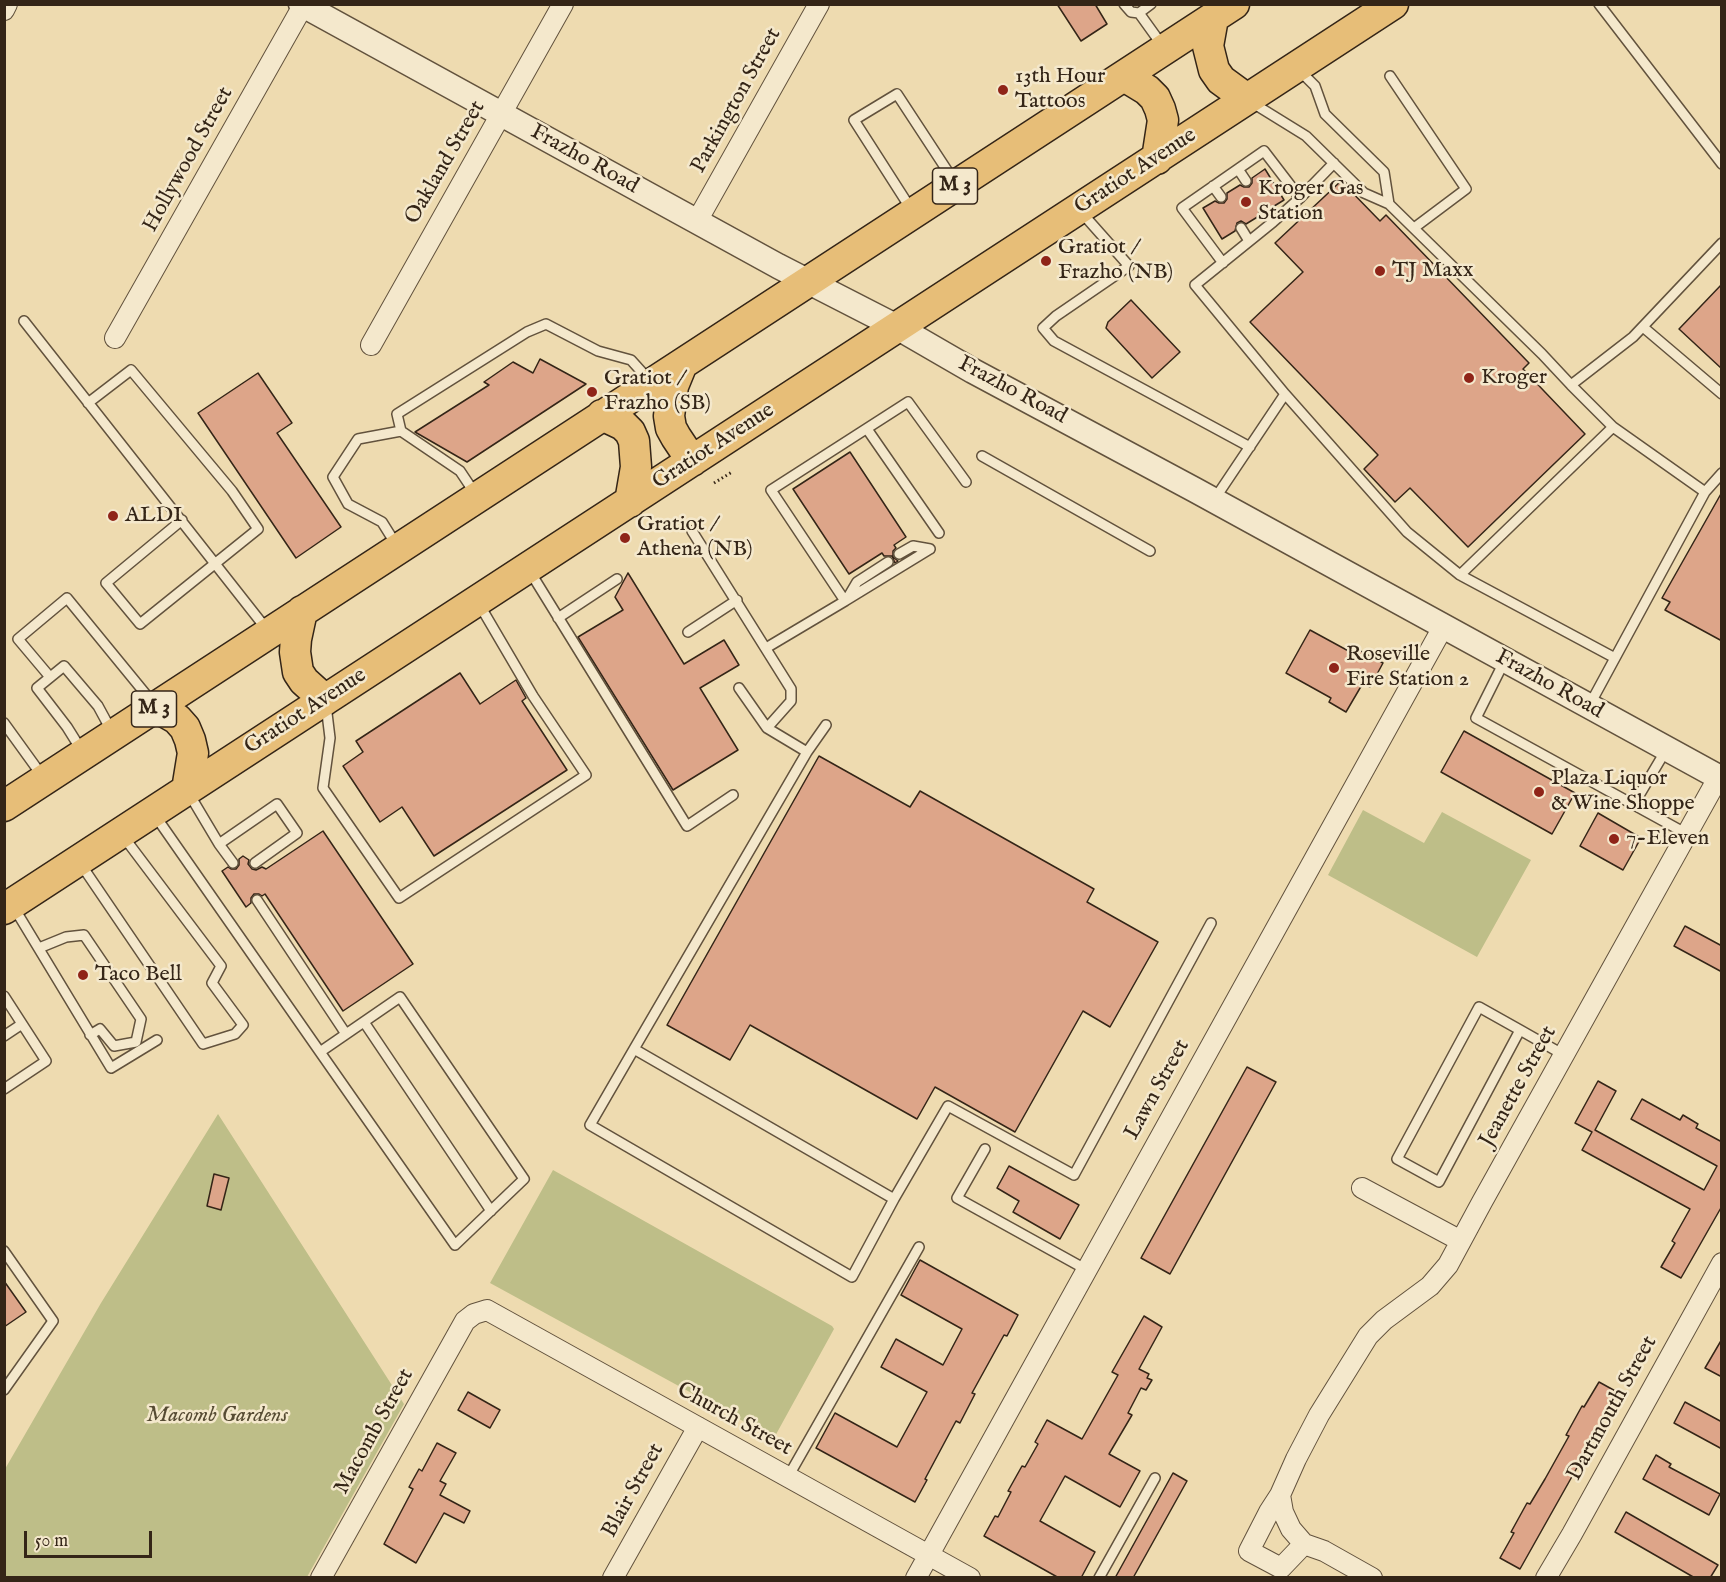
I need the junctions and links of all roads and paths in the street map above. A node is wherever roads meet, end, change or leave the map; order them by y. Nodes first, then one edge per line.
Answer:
1 (7, 4) edge
2 (563, 4) edge
3 (819, 4) edge
4 (1124, 4) edge
5 (1151, 4) edge
6 (1393, 4) edge
7 (1599, 4) edge
8 (303, 5) edge
9 (4, 9) edge
10 (1224, 11) edge
11 (1139, 13) junction
12 (1165, 50) junction
13 (1296, 67) junction
14 (1125, 76) junction
15 (1390, 76) dead end
16 (1247, 99) junction
17 (502, 114) junction
18 (1157, 159) junction
19 (1334, 163) junction
20 (1722, 164) edge
21 (1238, 169) junction
22 (1246, 181) dead end
23 (957, 185) junction
24 (1213, 186) junction
25 (1221, 197) dead end
26 (1300, 198) junction
27 (1389, 204) junction
28 (1079, 209) junction
29 (1265, 212) dead end
30 (914, 213) junction
31 (697, 221) junction
32 (1273, 222) junction
33 (1240, 228) dead end
34 (1414, 228) junction
35 (1249, 240) junction
36 (1722, 243) edge
37 (1223, 263) junction
38 (810, 281) junction
39 (24, 321) dead end
40 (897, 327) junction
41 (1643, 327) junction
42 (116, 338) dead end
43 (370, 345) dead end
44 (682, 364) junction
45 (652, 383) junction
46 (1571, 385) junction
47 (1285, 394) junction
48 (1722, 394) edge
49 (88, 402) junction
50 (602, 415) junction
51 (1613, 427) junction
52 (867, 429) junction
53 (401, 431) junction
54 (1250, 447) junction
55 (982, 456) dead end
56 (692, 461) junction
57 (732, 472) dead end
58 (1722, 473) edge
59 (966, 482) dead end
60 (714, 483) dead end
61 (1704, 492) junction
62 (477, 497) junction
63 (1214, 500) junction
64 (630, 502) junction
65 (182, 520) junction
66 (692, 531) dead end
67 (939, 533) dead end
68 (398, 549) junction
69 (1150, 551) dead end
70 (900, 554) dead end
71 (215, 562) junction
72 (888, 562) dead end
73 (528, 568) junction
74 (1460, 575) junction
75 (617, 579) dead end
76 (737, 600) junction
77 (477, 601) junction
78 (846, 601) junction
79 (302, 611) junction
80 (558, 618) junction
81 (1443, 627) junction
82 (688, 632) dead end
83 (269, 633) junction
84 (766, 648) junction
85 (1615, 658) junction
86 (1505, 660) junction
87 (50, 677) junction
88 (739, 688) dead end
89 (325, 700) junction
90 (156, 707) junction
91 (1589, 707) junction
92 (4, 723) edge
93 (826, 725) dead end
94 (767, 728) junction
95 (114, 735) junction
96 (1667, 749) junction
97 (807, 752) junction
98 (84, 754) junction
99 (1720, 778) edge
100 (45, 780) junction
101 (187, 790) junction
102 (733, 795) dead end
103 (1634, 804) junction
104 (4, 806) edge
105 (153, 813) junction
106 (121, 833) junction
107 (1687, 834) junction
108 (219, 844) junction
109 (79, 861) junction
110 (233, 863) dead end
111 (255, 863) dead end
112 (257, 900) dead end
113 (8, 907) edge
114 (1211, 923) dead end
115 (39, 948) junction
116 (4, 996) edge
117 (364, 1022) junction
118 (22, 1024) junction
119 (1520, 1030) junction
120 (346, 1034) junction
121 (90, 1035) junction
122 (4, 1036) edge
123 (157, 1040) dead end
124 (634, 1049) junction
125 (320, 1052) junction
126 (1564, 1055) junction
127 (4, 1089) edge
128 (985, 1149) dead end
129 (1362, 1188) dead end
130 (894, 1198) junction
131 (491, 1210) junction
132 (1461, 1241) junction
133 (920, 1247) dead end
134 (4, 1251) edge
135 (1722, 1263) edge
136 (1087, 1270) junction
137 (474, 1314) joint
138 (4, 1390) edge
139 (698, 1427) junction
140 (788, 1477) junction
141 (1155, 1478) dead end
142 (1282, 1503) junction
143 (1304, 1544) junction
144 (928, 1555) junction
145 (321, 1578) edge
146 (613, 1578) edge
147 (916, 1578) edge
148 (970, 1578) edge
149 (1099, 1578) edge
150 (1372, 1578) edge
151 (1546, 1578) edge

1 - 9 street
2 - 17 street, Oakland Street
3 - 31 street, Parkington Street
4 - 11 lane
5 - 11 lane
6 - 13 main road, Gratiot Avenue
7 - 20 lane
8 - 17 street, Frazho Road
8 - 42 street, Hollywood Street
10 - 12 main road, M 3
10 - 16 main road
11 - 12 lane
12 - 14 main road, M 3
13 - 16 main road, Gratiot Avenue
13 - 27 lane
14 - 18 main road
14 - 23 main road, M 3
15 - 34 lane
16 - 18 main road, Gratiot Avenue
16 - 19 lane
17 - 31 street, Frazho Road
17 - 43 street, Oakland Street
18 - 28 main road, Gratiot Avenue
19 - 26 lane
19 - 27 lane
21 - 22 lane
21 - 24 lane
21 - 26 lane
23 - 30 main road, M 3
23 - 30 lane
24 - 25 lane
24 - 37 lane
26 - 32 lane
27 - 34 lane
28 - 40 main road, Gratiot Avenue
28 - 54 lane
29 - 32 lane
30 - 38 main road, M 3
31 - 38 street, Frazho Road
32 - 35 lane
33 - 35 lane
34 - 46 lane
35 - 37 lane
36 - 41 lane
37 - 47 lane
38 - 40 street, Frazho Road
38 - 44 main road, M 3
39 - 49 lane
40 - 56 main road, Gratiot Avenue
40 - 63 street, Frazho Road
41 - 46 lane
41 - 48 lane
44 - 45 main road, M 3
44 - 56 main road
45 - 50 main road, M 3
45 - 53 lane
46 - 51 lane
47 - 54 lane
47 - 74 lane
49 - 65 lane
49 - 71 lane
50 - 62 main road, M 3
50 - 64 main road
51 - 61 lane
51 - 74 lane
52 - 59 lane
52 - 67 lane
52 - 78 lane
53 - 62 lane
53 - 68 lane
54 - 63 lane
55 - 69 lane
56 - 64 main road, Gratiot Avenue
57 - 60 path
58 - 61 lane
61 - 85 lane
62 - 68 main road, M 3
63 - 81 street, Frazho Road
64 - 73 main road, Gratiot Avenue
65 - 71 lane
65 - 71 lane
66 - 76 lane
68 - 79 main road, M 3
70 - 78 lane
71 - 83 lane
72 - 78 lane
73 - 77 main road, Gratiot Avenue
73 - 80 lane
74 - 85 lane
75 - 80 lane
76 - 82 lane
76 - 84 lane
77 - 89 main road, Gratiot Avenue
77 - 89 lane
78 - 84 lane
79 - 83 main road, M 3
79 - 89 main road
80 - 102 lane
81 - 86 street, Frazho Road
81 - 136 street, Lawn Street
83 - 90 main road, M 3
84 - 94 lane
85 - 91 lane
86 - 91 street, Frazho Road
86 - 103 lane
87 - 90 lane
87 - 95 lane
87 - 98 lane
88 - 94 lane
89 - 101 main road, Gratiot Avenue
90 - 95 main road, M 3
90 - 101 main road
91 - 96 street, Frazho Road
92 - 100 lane
93 - 97 lane
94 - 97 lane
95 - 98 main road, M 3
96 - 99 street, Frazho Road
96 - 103 lane
97 - 124 lane
98 - 100 main road, M 3
99 - 107 street, Jeanette Street
100 - 104 main road, M 3
101 - 105 main road, Gratiot Avenue
101 - 108 lane
103 - 107 lane
105 - 106 main road, Gratiot Avenue
105 - 125 lane
106 - 109 main road, Gratiot Avenue
106 - 109 lane
107 - 126 street, Jeanette Street
108 - 110 lane
108 - 111 lane
109 - 113 main road, Gratiot Avenue
112 - 120 lane
113 - 115 lane
114 - 130 lane
115 - 121 lane
115 - 121 lane
116 - 118 lane
117 - 120 lane
117 - 131 lane
117 - 131 lane
118 - 122 lane
118 - 127 lane
119 - 119 lane
119 - 126 lane
120 - 125 lane
121 - 123 lane
124 - 130 lane
124 - 130 lane
125 - 131 lane
126 - 132 street, Jeanette Street
128 - 136 lane
129 - 132 street
132 - 142 street, Jeanette Street
133 - 140 lane
134 - 138 lane
135 - 151 street, Dartmouth Street
136 - 144 street, Lawn Street
137 - 139 street, Church Street
137 - 145 street, Macomb Street
139 - 140 street, Church Street
139 - 146 street, Blair Street
140 - 144 street, Church Street
141 - 149 lane
142 - 143 street
142 - 143 street, Jeanette Street
143 - 150 street
144 - 147 street, Lawn Street
144 - 148 street, Church Street

